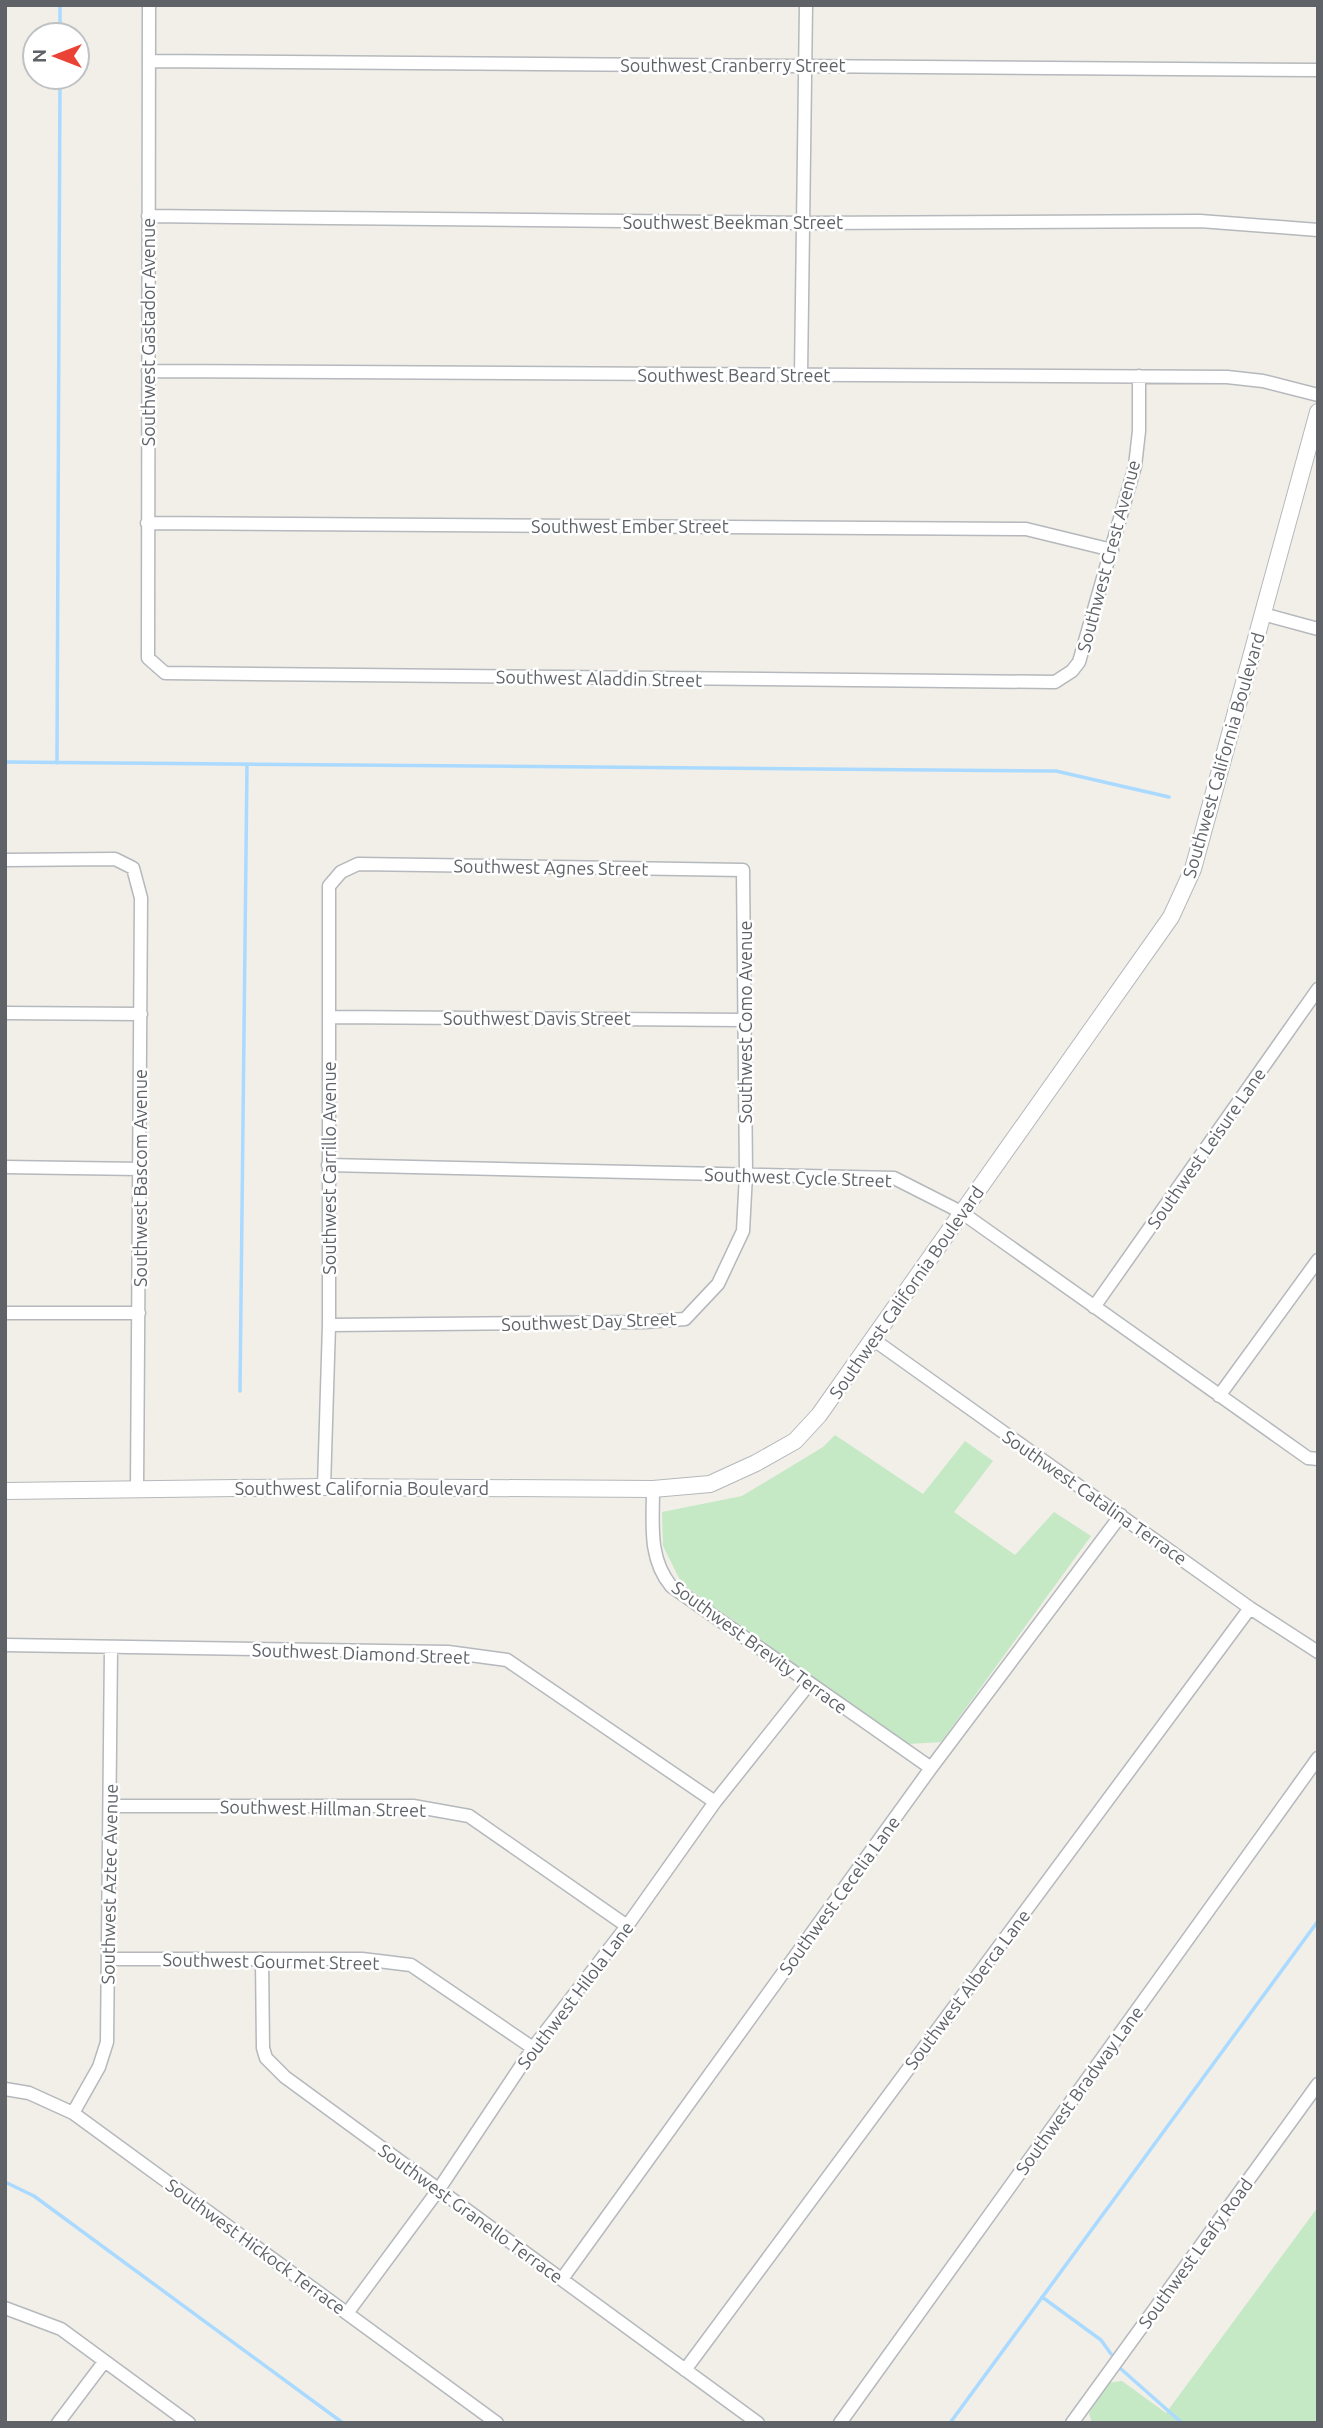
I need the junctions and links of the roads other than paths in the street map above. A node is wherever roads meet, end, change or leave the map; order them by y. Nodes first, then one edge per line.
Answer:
1 (149, 5) edge
2 (807, 5) edge
3 (149, 61) junction
4 (805, 66) junction
5 (1318, 70) edge
6 (148, 216) junction
7 (803, 223) junction
8 (1318, 230) edge
9 (148, 371) junction
10 (801, 375) junction
11 (1139, 376) junction
12 (1318, 395) edge
13 (1318, 412) edge
14 (147, 523) junction
15 (1112, 550) junction
16 (1263, 614) junction
17 (1318, 629) edge
18 (148, 658) joint
19 (1055, 682) joint
20 (5, 860) edge
21 (358, 864) joint
22 (743, 870) joint
23 (1318, 989) edge
24 (5, 1013) edge
25 (141, 1014) junction
26 (329, 1017) junction
27 (745, 1020) junction
28 (328, 1165) junction
29 (5, 1167) edge
30 (140, 1169) junction
31 (746, 1174) junction
32 (961, 1212) junction
33 (1318, 1260) edge
34 (1094, 1307) junction
35 (5, 1313) edge
36 (139, 1313) junction
37 (329, 1325) junction
38 (874, 1340) junction
39 (1219, 1396) junction
40 (1313, 1459) edge
41 (324, 1487) junction
42 (137, 1489) junction
43 (653, 1489) junction
44 (5, 1491) edge
45 (1121, 1515) junction
46 (1250, 1608) junction
47 (5, 1645) edge
48 (111, 1647) junction
49 (1318, 1653) edge
50 (809, 1684) junction
51 (1318, 1758) edge
52 (931, 1768) junction
53 (715, 1802) junction
54 (111, 1806) junction
55 (627, 1926) junction
56 (110, 1959) junction
57 (262, 1960) junction
58 (533, 2048) junction
59 (1318, 2084) edge
60 (5, 2089) edge
61 (74, 2113) junction
62 (439, 2189) junction
63 (562, 2279) junction
64 (5, 2308) edge
65 (348, 2312) junction
66 (104, 2362) junction
67 (684, 2370) junction
68 (58, 2423) edge
69 (189, 2423) edge
70 (498, 2423) edge
71 (758, 2423) edge
72 (840, 2423) edge
73 (1072, 2423) edge

1 - 3 street, Southwest Gastador Avenue
2 - 4 street
3 - 4 street, Southwest Cranberry Street
3 - 6 street, Southwest Gastador Avenue
4 - 5 street, Southwest Cranberry Street
4 - 7 street
6 - 7 street, Southwest Beekman Street
6 - 9 street, Southwest Gastador Avenue
7 - 8 street, Southwest Beekman Street
7 - 10 street
9 - 10 street, Southwest Beard Street
9 - 14 street, Southwest Gastador Avenue
10 - 11 street, Southwest Beard Street
11 - 12 street, Southwest Beard Street
11 - 15 street, Southwest Crest Avenue
13 - 16 street, Southwest California Boulevard
14 - 15 street, Southwest Ember Street
14 - 18 street, Southwest Gastador Avenue
15 - 19 street, Southwest Crest Avenue
16 - 17 street
16 - 32 street, Southwest California Boulevard
18 - 19 street, Southwest Aladdin Street
20 - 25 street, Southwest Bascom Avenue
21 - 22 street, Southwest Agnes Street
21 - 26 street, Southwest Carrillo Avenue
22 - 27 street, Southwest Como Avenue
23 - 34 street, Southwest Leisure Lane
24 - 25 street
25 - 30 street, Southwest Bascom Avenue
26 - 27 street, Southwest Davis Street
26 - 28 street, Southwest Carrillo Avenue
27 - 31 street, Southwest Como Avenue
28 - 31 street, Southwest Cycle Street
28 - 37 street, Southwest Carrillo Avenue
29 - 30 street
30 - 36 street, Southwest Bascom Avenue
31 - 32 street, Southwest Cycle Street
31 - 37 street, Southwest Day Street
32 - 34 street, Southwest Cycle Street
32 - 38 street, Southwest California Boulevard
33 - 39 street
34 - 39 street, Southwest Cycle Street
35 - 36 street
36 - 42 street, Southwest Bascom Avenue
37 - 41 street, Southwest Carrillo Avenue
38 - 43 street, Southwest California Boulevard
38 - 45 street, Southwest Catalina Terrace
39 - 40 street, Southwest Cycle Street
41 - 42 street, Southwest California Boulevard
41 - 43 street, Southwest California Boulevard
42 - 44 street, Southwest California Boulevard
43 - 50 street, Southwest Brevity Terrace
45 - 46 street, Southwest Catalina Terrace
45 - 52 street, Southwest Cecelia Lane
46 - 49 street, Southwest Catalina Terrace
46 - 67 street, Southwest Alberca Lane
47 - 48 street, Southwest Diamond Street
48 - 53 street, Southwest Diamond Street
48 - 54 street, Southwest Aztec Avenue
50 - 52 street, Southwest Brevity Terrace
50 - 53 street, Southwest Hilola Lane
51 - 72 street, Southwest Bradway Lane
52 - 63 street, Southwest Cecelia Lane
53 - 55 street, Southwest Hilola Lane
54 - 55 street, Southwest Hillman Street
54 - 56 street, Southwest Aztec Avenue
55 - 58 street, Southwest Hilola Lane
56 - 57 street, Southwest Gourmet Street
56 - 61 street, Southwest Aztec Avenue
57 - 58 street, Southwest Gourmet Street
57 - 62 street, Southwest Granello Terrace
58 - 62 street, Southwest Hilola Lane
59 - 73 street, Southwest Leafy Road
60 - 61 street, Southwest Hickock Terrace
61 - 65 street, Southwest Hickock Terrace
62 - 63 street, Southwest Granello Terrace
62 - 65 street, Southwest Hilola Lane
63 - 67 street, Southwest Granello Terrace
64 - 66 street
65 - 70 street, Southwest Hickock Terrace
66 - 68 street
66 - 69 street
67 - 71 street, Southwest Granello Terrace

